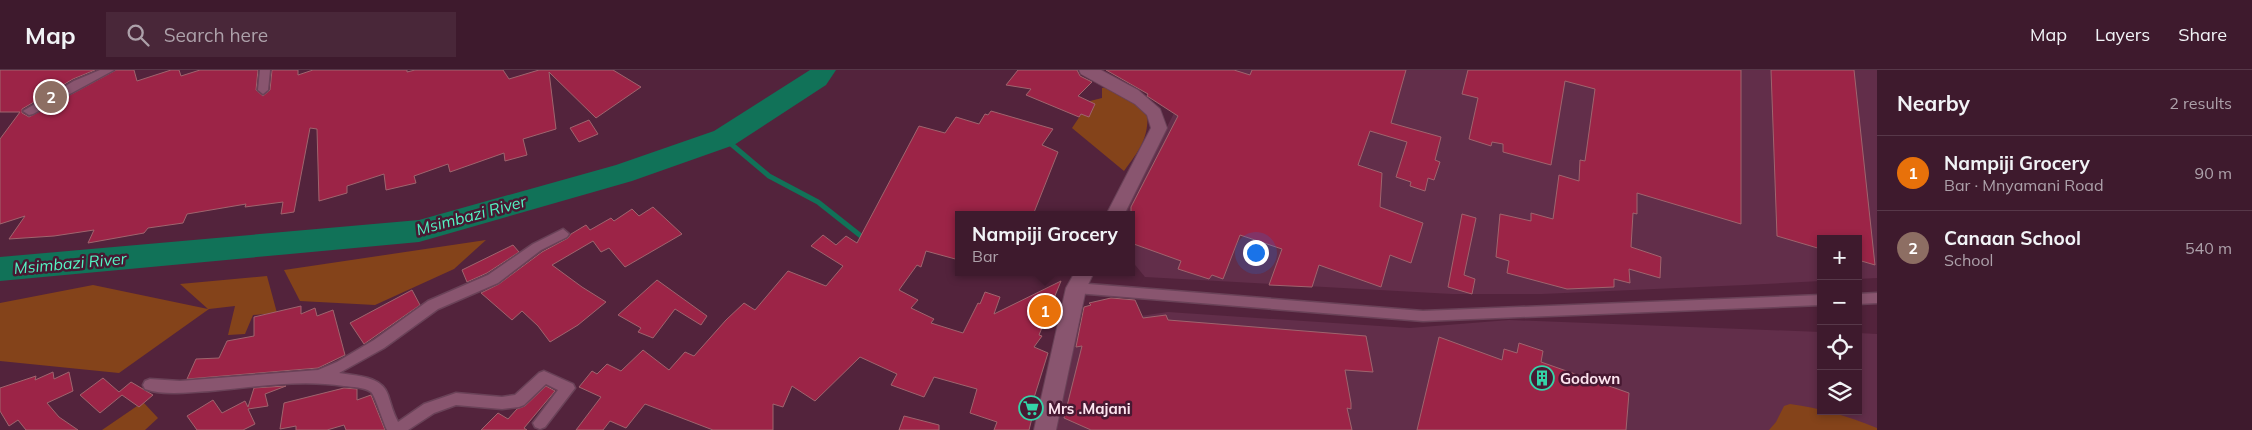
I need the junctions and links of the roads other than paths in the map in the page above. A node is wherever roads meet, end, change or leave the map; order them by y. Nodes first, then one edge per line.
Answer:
1 (109, 70) edge
2 (265, 70) edge
3 (1087, 70) edge
4 (263, 90) dead end
5 (29, 111) dead end
6 (1117, 211) edge
7 (563, 234) dead end
8 (1080, 280) edge
9 (1877, 298) edge
10 (1862, 299) edge
11 (1817, 300) edge
12 (319, 376) junction
13 (150, 385) dead end
14 (540, 423) dead end
15 (396, 430) edge
16 (1045, 430) edge

1 - 5 street
2 - 4 street
3 - 6 street
7 - 12 street
8 - 11 street
8 - 16 street
9 - 10 street
12 - 13 street
12 - 15 street
14 - 15 street

